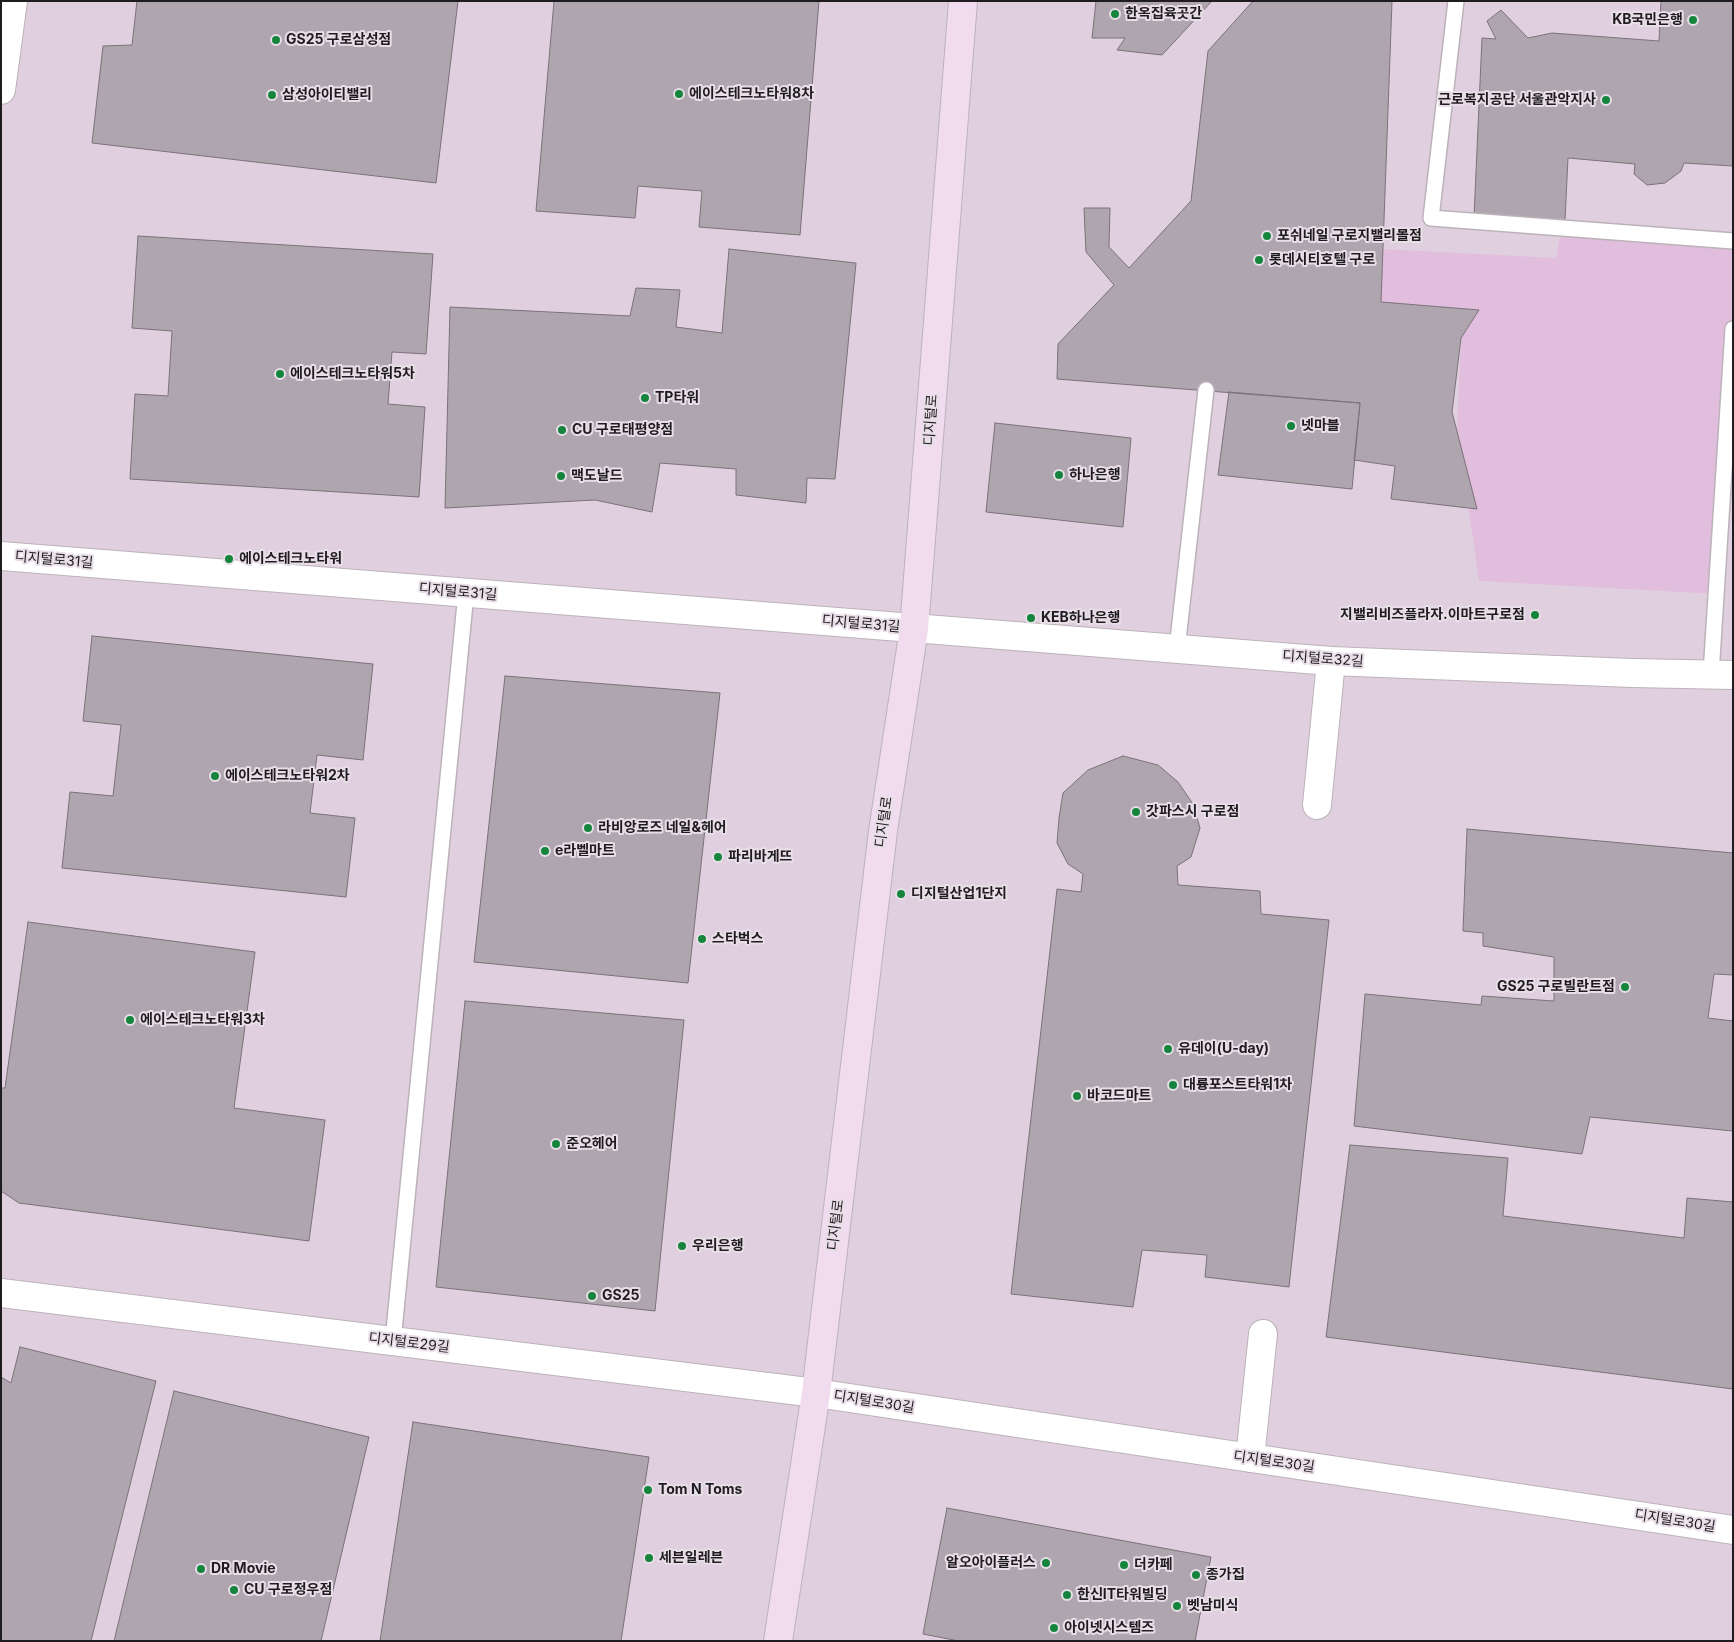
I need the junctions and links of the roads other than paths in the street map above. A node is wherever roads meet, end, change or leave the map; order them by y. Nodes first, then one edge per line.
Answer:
1 (12, 1) edge
2 (964, 1) edge
3 (1456, 1) edge
4 (1, 90) edge
5 (1733, 241) edge
6 (1733, 329) edge
7 (1206, 390) dead end
8 (1, 556) edge
9 (466, 593) junction
10 (914, 629) junction
11 (1177, 649) junction
12 (1331, 660) junction
13 (1722, 675) edge
14 (1317, 806) dead end
15 (1, 1293) edge
16 (1263, 1334) dead end
17 (393, 1341) junction
18 (816, 1393) junction
19 (1250, 1458) junction
20 (1733, 1530) edge
21 (778, 1641) edge

1 - 4 street
2 - 10 main road, 디지털로
3 - 5 lane
6 - 13 lane
7 - 11 lane
8 - 9 street, 디지털로31길
9 - 10 street, 디지털로31길
9 - 17 lane
10 - 11 street, 디지털로32길
10 - 18 main road, 디지털로
11 - 12 street, 디지털로32길
12 - 13 street, 디지털로32길
12 - 14 street
15 - 17 street, 디지털로29길
16 - 19 street
17 - 18 street, 디지털로29길
18 - 19 street, 디지털로30길
18 - 21 main road, 디지털로
19 - 20 street, 디지털로30길

